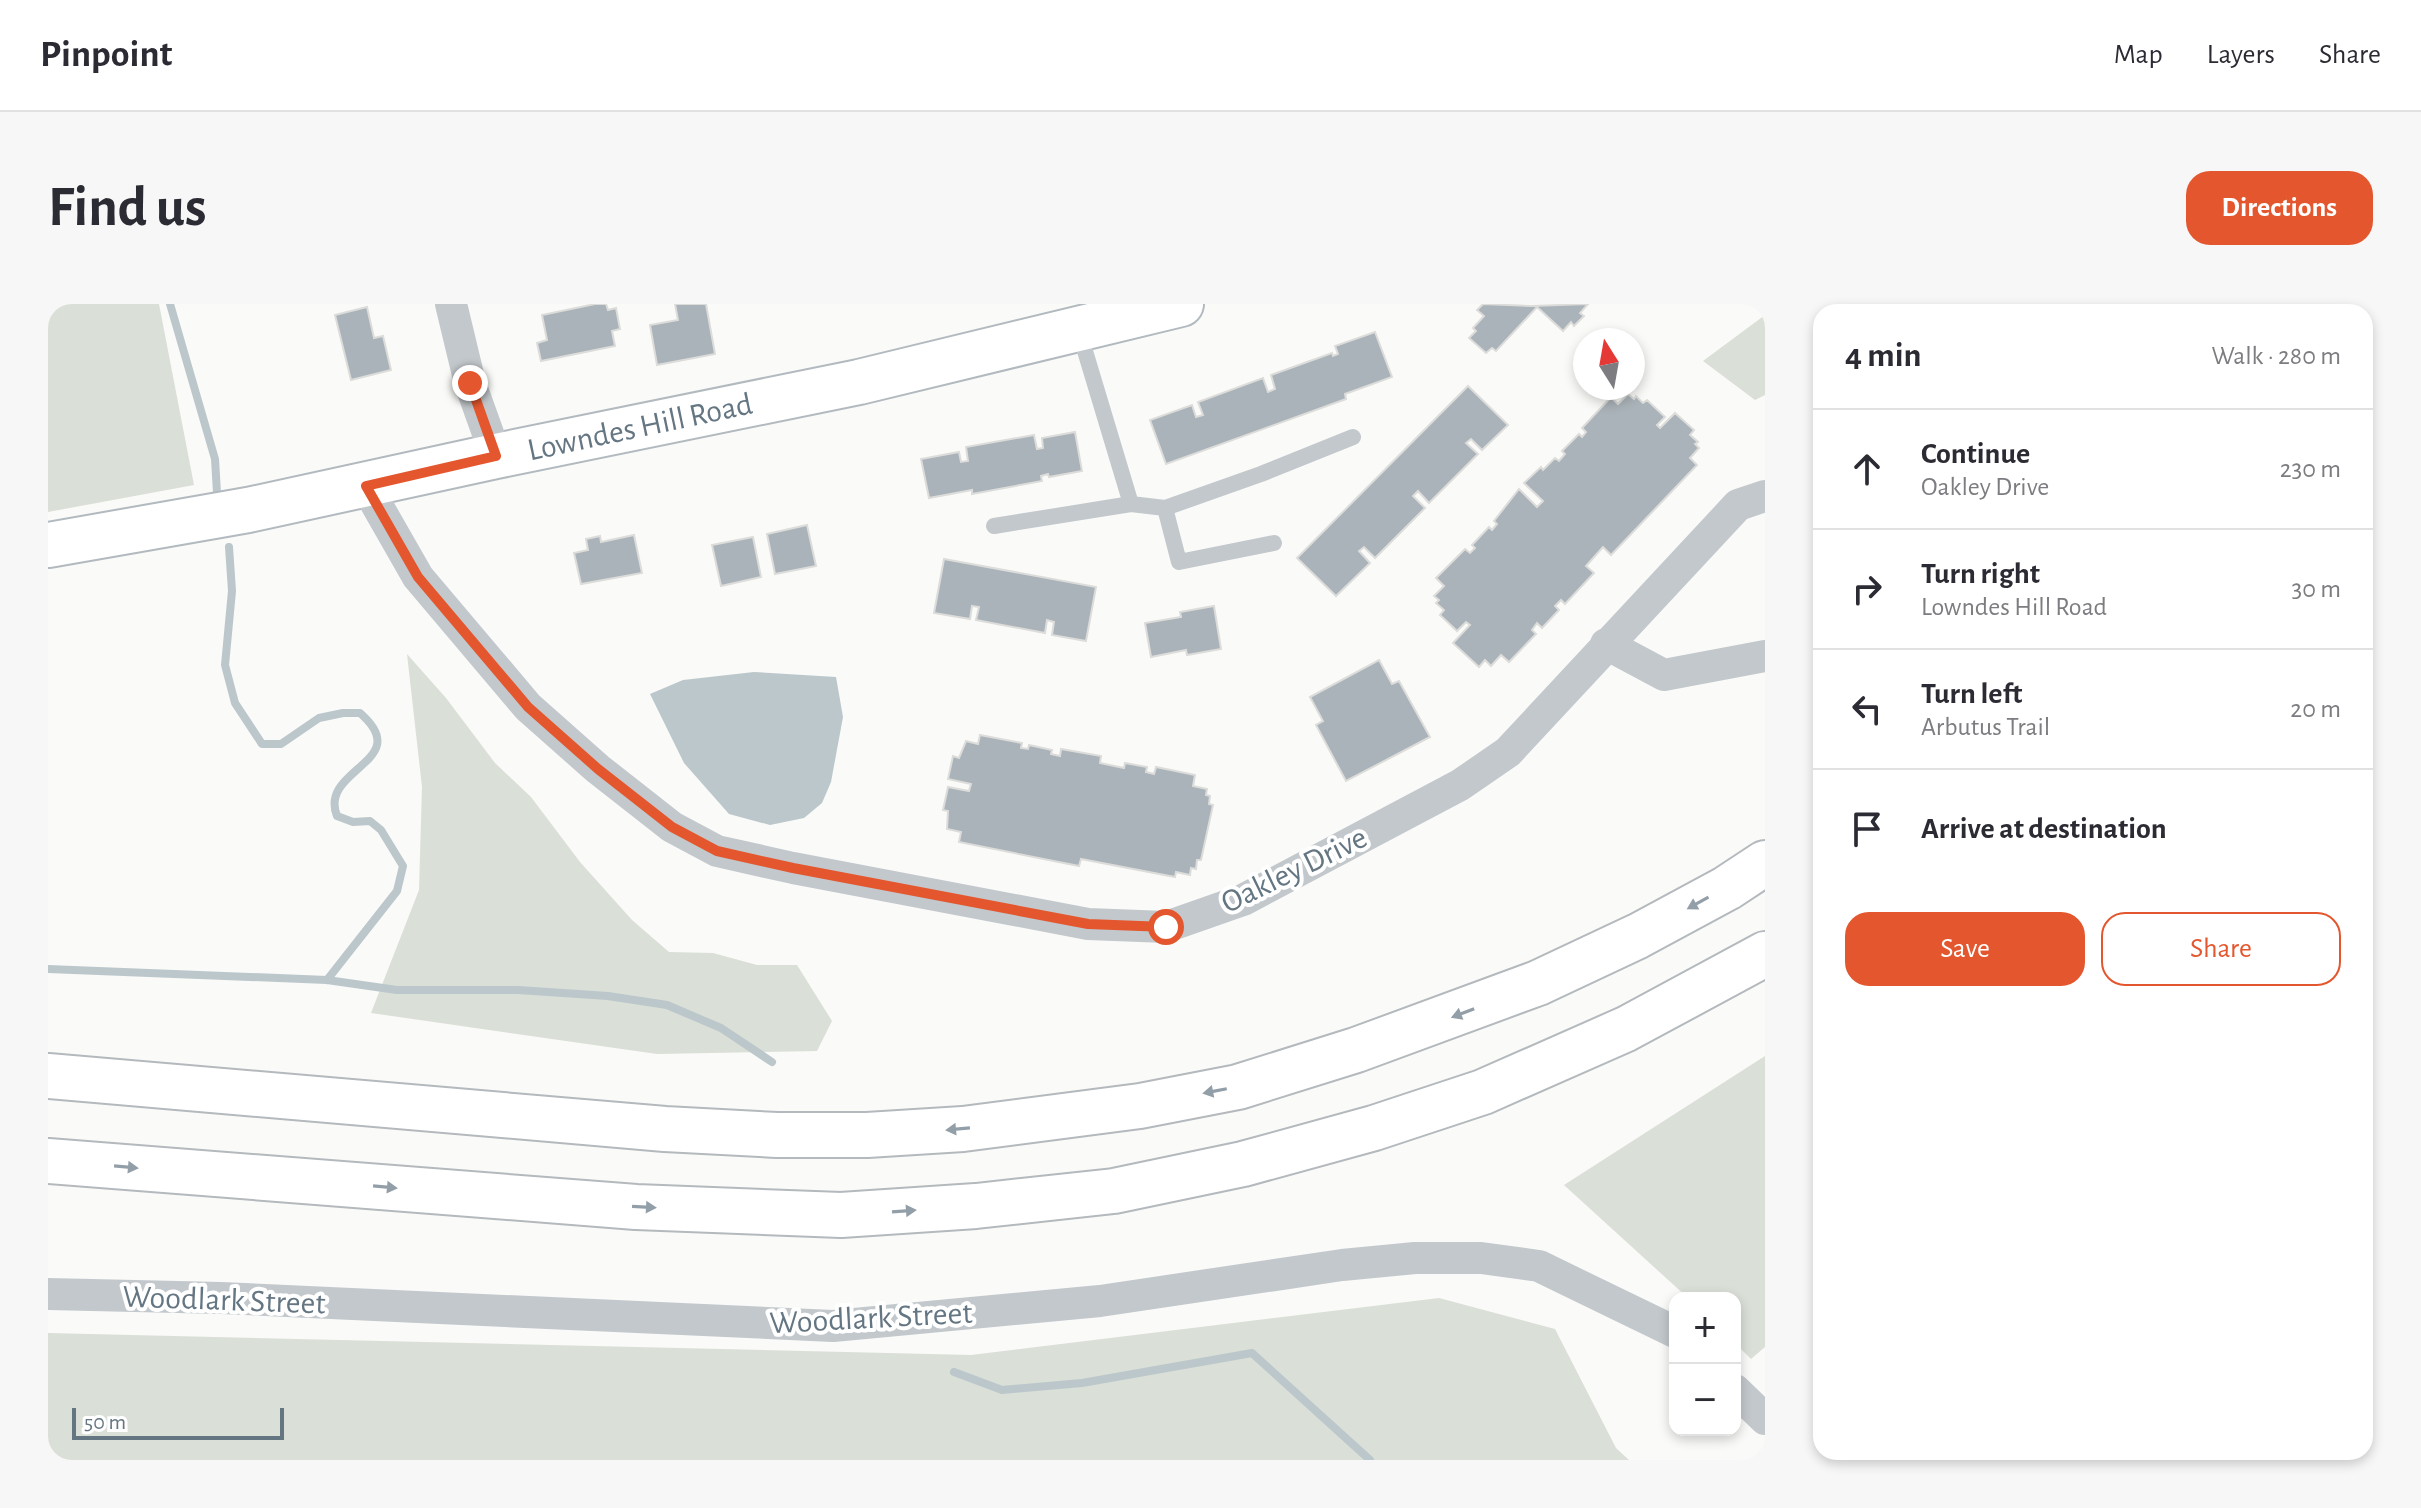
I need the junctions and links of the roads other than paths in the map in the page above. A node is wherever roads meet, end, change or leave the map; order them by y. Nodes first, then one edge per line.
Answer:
1 (451, 304) edge
2 (1165, 306) edge
3 (1078, 329) junction
4 (1353, 437) dead end
5 (496, 456) junction
6 (366, 486) junction
7 (1765, 496) edge
8 (1131, 504) junction
9 (1165, 508) junction
10 (994, 526) dead end
11 (1274, 543) dead end
12 (48, 545) edge
13 (1606, 644) junction
14 (1765, 656) edge
15 (1765, 863) edge
16 (1765, 954) edge
17 (48, 1076) edge
18 (48, 1161) edge
19 (48, 1294) edge
20 (1669, 1329) edge
21 (1741, 1396) edge
22 (1765, 1419) edge

1 - 5 street
2 - 3 main road, Lowndes Hill Road
3 - 5 main road, Lowndes Hill Road
3 - 8 lane
4 - 9 lane
5 - 6 main road, Lowndes Hill Road
6 - 12 main road, Lowndes Hill Road
6 - 13 street, Oakley Drive
7 - 13 street, Oakley Drive
8 - 9 lane
8 - 10 lane
9 - 11 lane
13 - 14 street
15 -> 17 main road
18 -> 16 main road
19 - 20 street, Woodlark Street
21 - 22 street

